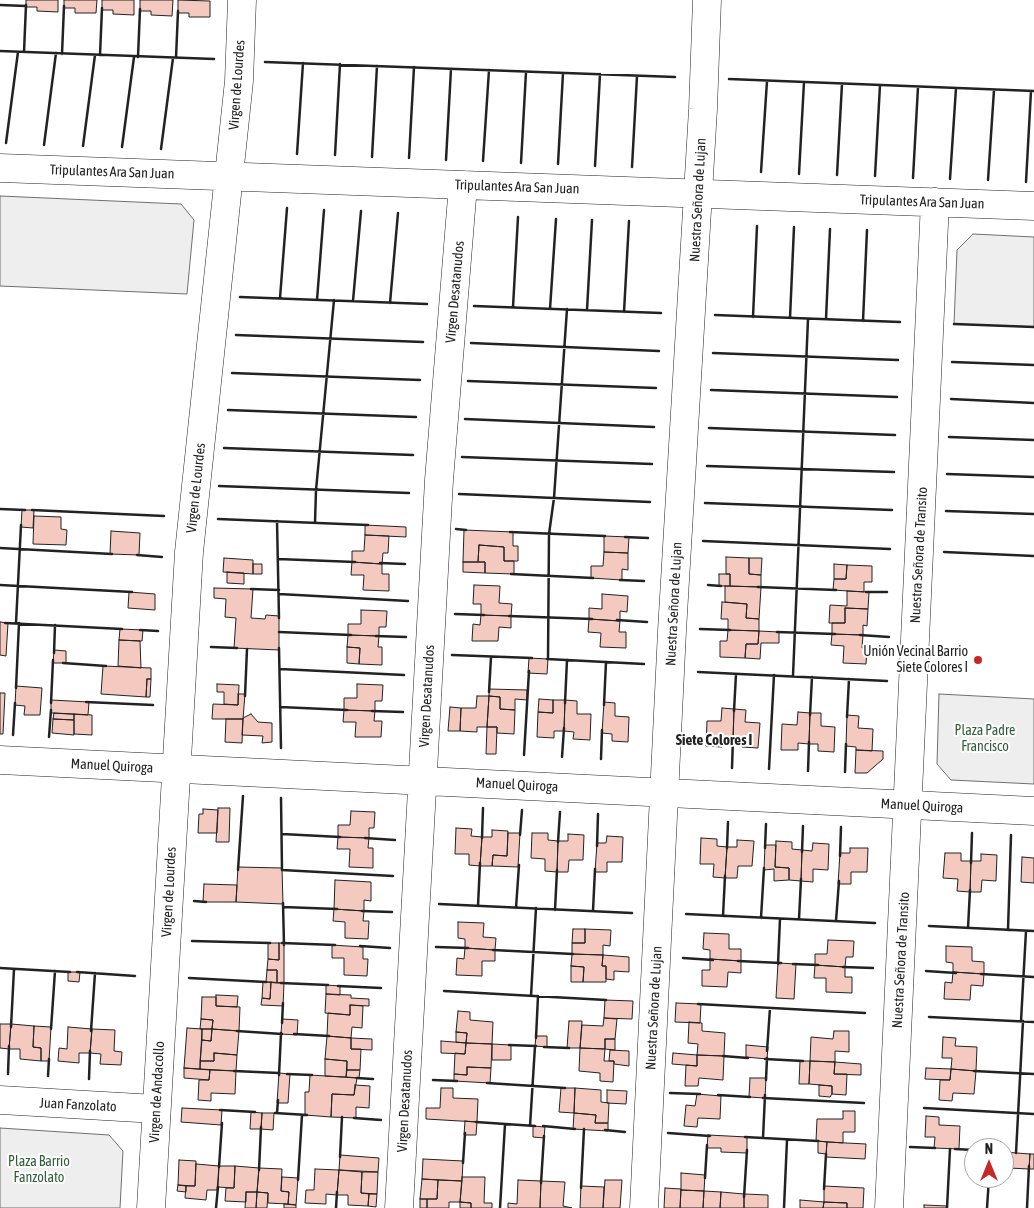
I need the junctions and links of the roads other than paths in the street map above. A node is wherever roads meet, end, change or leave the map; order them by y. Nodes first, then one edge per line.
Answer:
1 (242, 0) edge
2 (708, 0) edge
3 (0, 168) edge
4 (229, 177) junction
5 (464, 185) junction
6 (698, 193) junction
7 (935, 202) junction
8 (1034, 206) edge
9 (0, 760) edge
10 (177, 769) junction
11 (423, 781) junction
12 (664, 793) junction
13 (908, 805) junction
14 (1034, 811) edge
15 (164, 977) joint
16 (0, 1100) edge
17 (156, 1109) junction
18 (151, 1208) edge
19 (400, 1208) edge
20 (644, 1208) edge
21 (889, 1208) edge

1 - 4 street, Virgen de Lourdes
2 - 6 street, Nuestra Señora de Lujan
3 - 4 street, Tripulantes Ara San Juan
4 - 5 street, Tripulantes Ara San Juan
4 - 10 street, Virgen de Lourdes
5 - 6 street, Tripulantes Ara San Juan
5 - 11 street, Virgen Desatanudos
6 - 7 street, Tripulantes Ara San Juan
6 - 12 street, Nuestra Señora de Lujan
7 - 8 street, Tripulantes Ara San Juan
7 - 13 street, Nuestra Señora de Transito
9 - 10 street, Manuel Quiroga
10 - 11 street, Manuel Quiroga
10 - 15 street, Virgen de Lourdes
11 - 12 street, Manuel Quiroga
11 - 19 street, Virgen Desatanudos
12 - 13 street, Manuel Quiroga
12 - 20 street, Nuestra Señora de Lujan
13 - 14 street, Manuel Quiroga
13 - 21 street, Nuestra Señora de Transito
15 - 17 street, Virgen de Andacollo
16 - 17 street, Juan Fanzolato
17 - 18 street, Virgen de Andacollo

